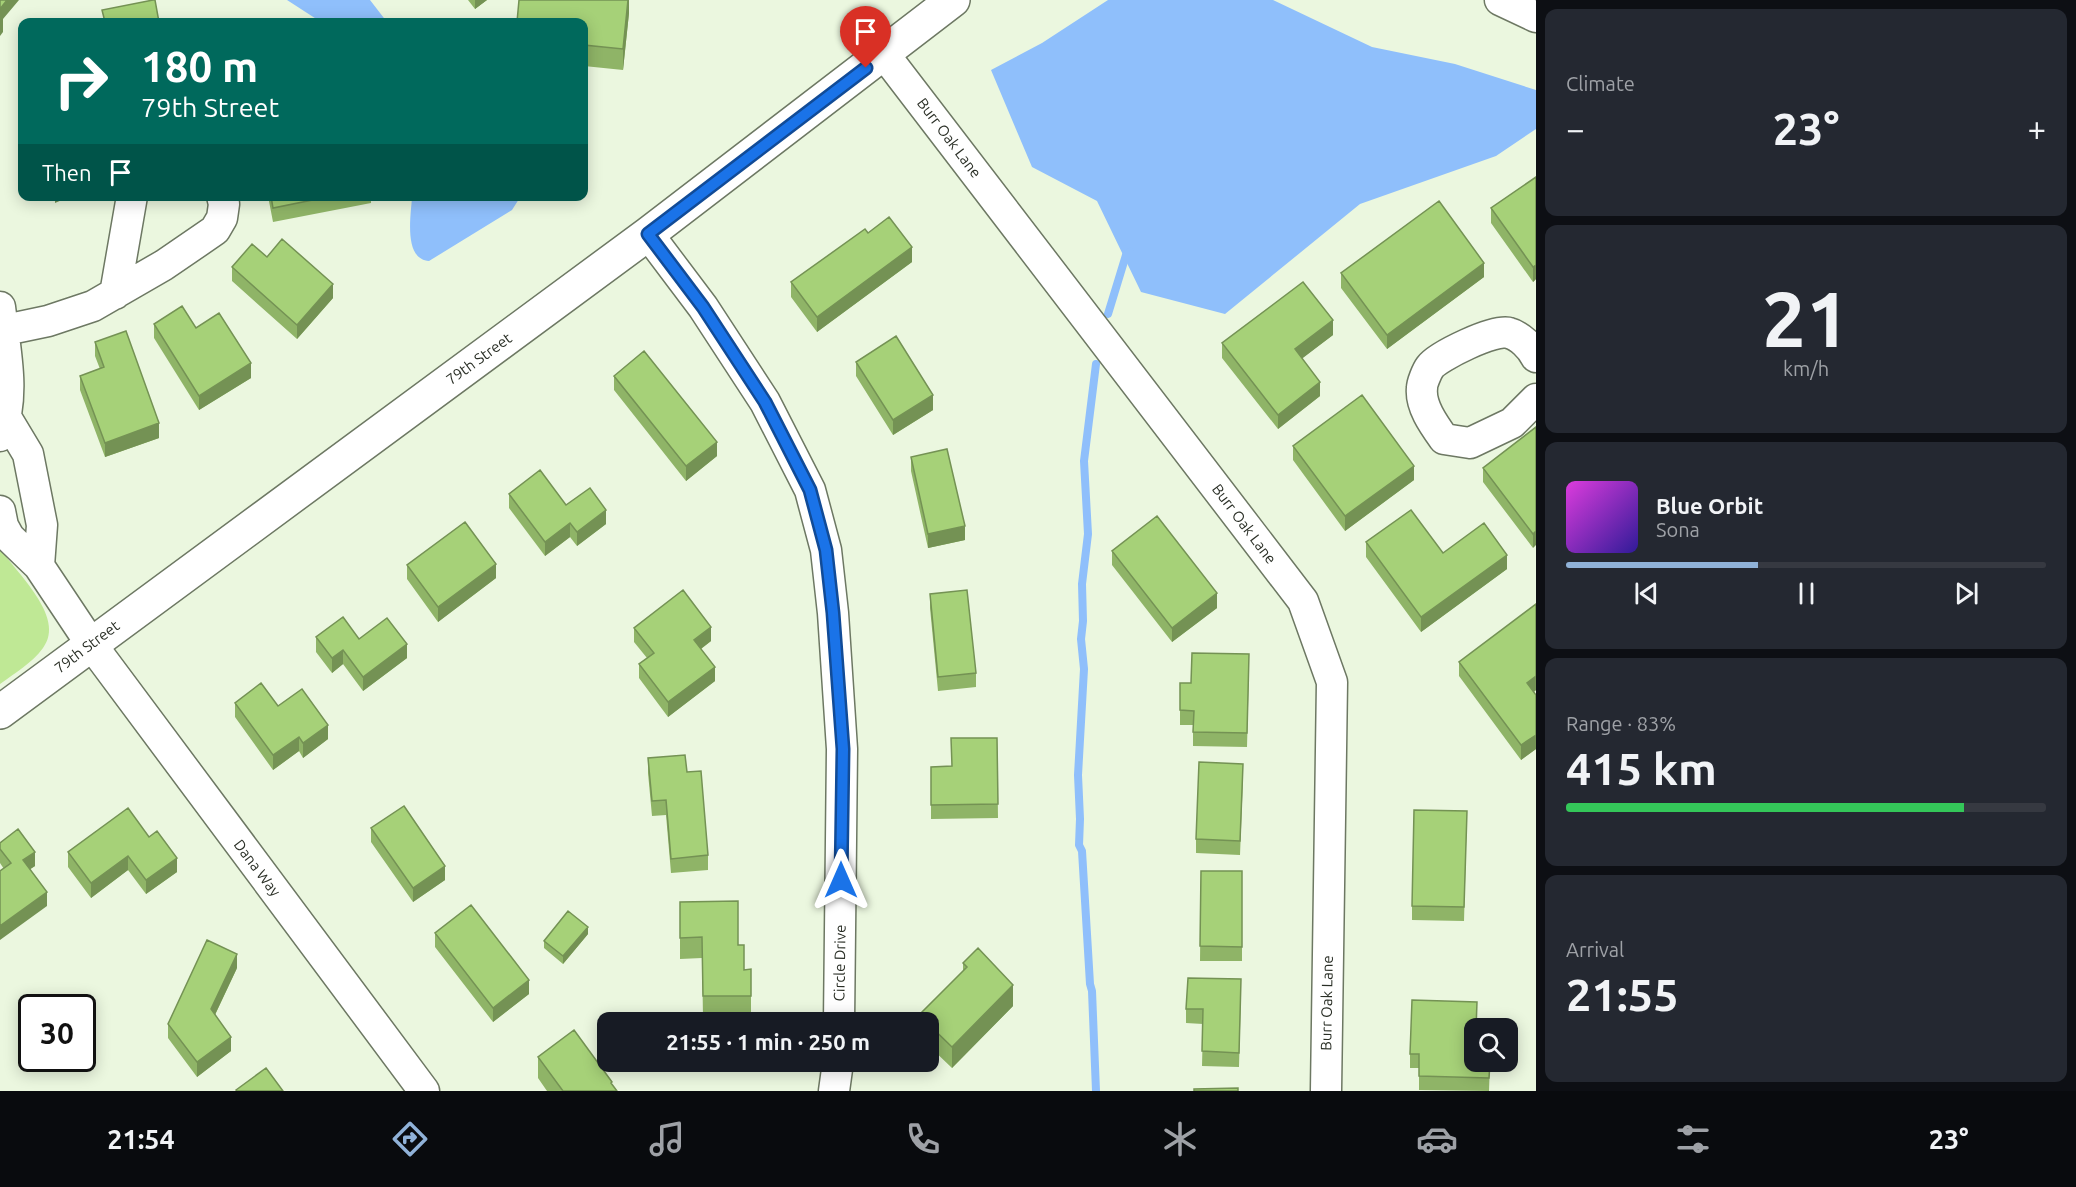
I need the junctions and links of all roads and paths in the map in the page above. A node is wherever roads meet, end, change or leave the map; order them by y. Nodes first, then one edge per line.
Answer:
1 (953, 0) edge
2 (1500, 0) edge
3 (1536, 17) edge
4 (884, 54) junction
5 (131, 201) edge
6 (223, 201) edge
7 (648, 234) junction
8 (115, 294) junction
9 (1, 323) edge
10 (1534, 349) edge
11 (1536, 399) edge
12 (2, 425) edge
13 (0, 511) edge
14 (39, 566) junction
15 (91, 644) junction
16 (0, 712) edge
17 (839, 1012) edge
18 (837, 1072) edge
19 (424, 1091) edge
20 (834, 1091) edge
21 (1326, 1091) edge

1 - 4 street, 79th Street
2 - 3 street
4 - 7 street, 79th Street
4 - 21 street, Burr Oak Lane
5 - 8 street
6 - 8 street
7 - 15 street, 79th Street
7 - 17 street, Circle Drive
8 - 9 street
9 - 12 street
10 - 11 street
12 - 14 street
13 - 14 street, Dana Way
14 - 15 street, Dana Way
15 - 16 street, 79th Street
15 - 19 street, Dana Way
18 - 20 street

